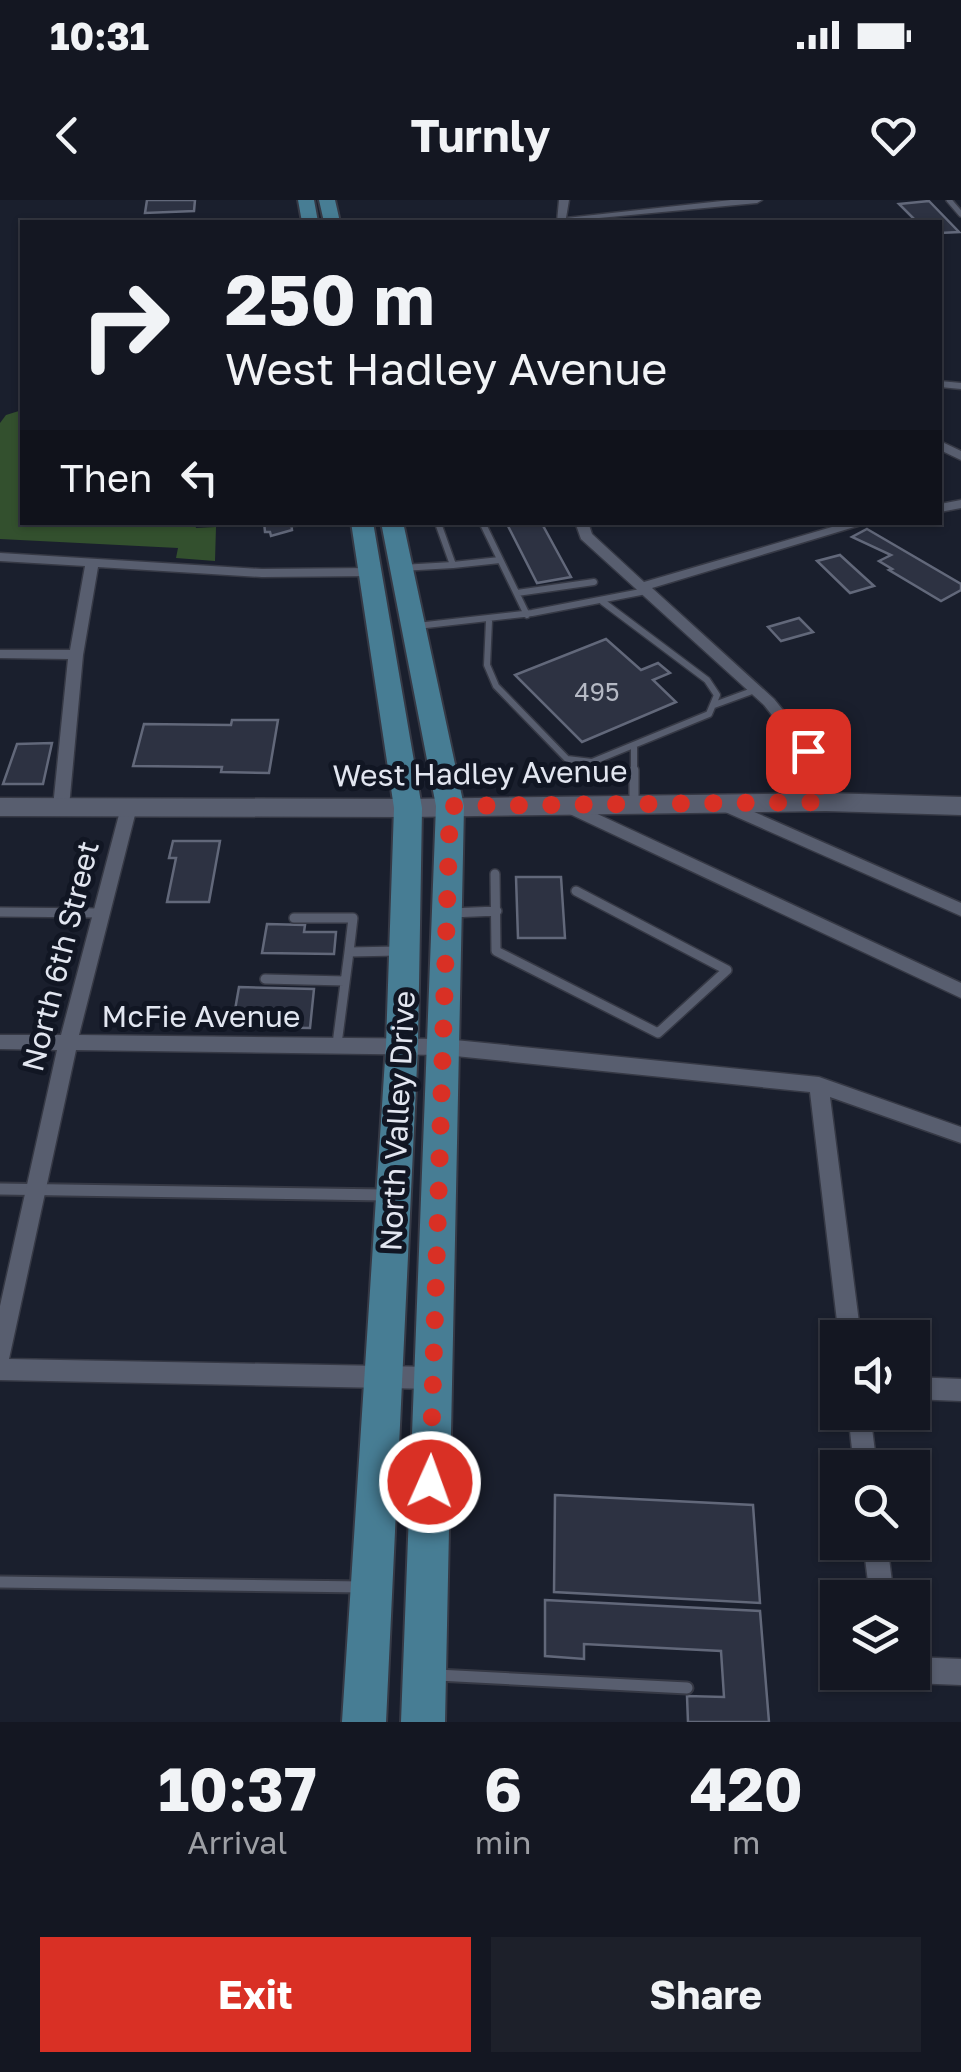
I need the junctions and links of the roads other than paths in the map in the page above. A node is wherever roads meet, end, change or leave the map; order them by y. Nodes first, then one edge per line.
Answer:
1 (757, 200) edge
2 (949, 200) edge
3 (961, 214) edge
4 (579, 220) edge
5 (363, 525) edge
6 (393, 525) edge
7 (439, 525) edge
8 (483, 525) edge
9 (581, 525) edge
10 (855, 525) edge
11 (0, 558) edge
12 (500, 560) junction
13 (92, 562) junction
14 (453, 565) junction
15 (401, 568) junction
16 (371, 572) junction
17 (594, 582) dead end
18 (643, 589) junction
19 (516, 593) junction
20 (604, 602) junction
21 (527, 615) junction
22 (490, 621) junction
23 (413, 626) junction
24 (0, 654) edge
25 (76, 655) junction
26 (756, 690) junction
27 (714, 705) junction
28 (634, 745) junction
29 (826, 802) junction
30 (720, 803) junction
31 (563, 804) junction
32 (634, 804) junction
33 (450, 806) junction
34 (961, 806) edge
35 (0, 807) edge
36 (62, 807) junction
37 (129, 807) junction
38 (408, 808) junction
39 (495, 874) dead end
40 (576, 892) dead end
41 (496, 910) junction
42 (961, 910) edge
43 (0, 912) edge
44 (102, 913) junction
45 (448, 913) junction
46 (294, 918) dead end
47 (404, 951) junction
48 (349, 952) junction
49 (265, 980) dead end
50 (345, 981) junction
51 (961, 991) edge
52 (0, 1042) edge
53 (68, 1044) junction
54 (337, 1044) junction
55 (402, 1044) junction
56 (445, 1047) junction
57 (819, 1085) junction
58 (961, 1135) edge
59 (0, 1189) edge
60 (36, 1190) junction
61 (393, 1196) junction
62 (848, 1320) edge
63 (0, 1354) edge
64 (0, 1369) edge
65 (383, 1377) junction
66 (433, 1378) junction
67 (930, 1389) edge
68 (961, 1390) edge
69 (0, 1582) edge
70 (371, 1587) junction
71 (930, 1671) edge
72 (961, 1672) edge
73 (424, 1675) junction
74 (686, 1688) dead end
75 (364, 1722) edge
76 (423, 1722) edge

1 - 4 street
2 - 3 lane
5 - 16 main road, North Valley Drive
6 - 15 main road, North Valley Drive
7 - 14 lane
8 - 12 lane
9 - 18 street
10 - 18 street
11 - 13 street
12 - 14 lane
12 - 19 lane
13 - 16 street
13 - 25 street
14 - 15 lane
15 - 23 main road, North Valley Drive
16 - 38 main road, North Valley Drive
17 - 19 lane
18 - 20 lane
18 - 26 street
19 - 21 lane
20 - 21 lane
20 - 27 lane
21 - 22 lane
22 - 23 lane
22 - 28 lane
23 - 33 main road, North Valley Drive
24 - 25 street
25 - 36 street
26 - 27 lane
26 - 29 street
27 - 28 lane
28 - 32 lane
29 - 30 street, West Hadley Avenue
29 - 34 street, West Hadley Avenue
30 - 32 street, West Hadley Avenue
30 - 42 street
31 - 32 street, West Hadley Avenue
31 - 33 street, West Hadley Avenue
31 - 51 street
33 - 38 street, West Hadley Avenue
33 - 45 main road, North Valley Drive
35 - 36 street, West Hadley Avenue
36 - 37 street, West Hadley Avenue
37 - 38 street, West Hadley Avenue
37 - 44 street, North 6th Street
38 - 47 main road, North Valley Drive
39 - 41 lane
40 - 41 lane
41 - 45 lane
43 - 44 lane
44 - 53 street, North 6th Street
45 - 56 main road, North Valley Drive
46 - 48 lane
47 - 48 lane
47 - 55 main road, North Valley Drive
48 - 50 lane
49 - 50 lane
50 - 54 lane
52 - 53 street, McFie Avenue
53 - 54 street, McFie Avenue
53 - 60 street, North 6th Street
54 - 55 street, McFie Avenue
55 - 56 street, McFie Avenue
55 - 61 main road, North Valley Drive
56 - 57 street, McFie Avenue
56 - 66 main road, North Valley Drive
57 - 58 street, McFie Avenue
57 - 62 street
59 - 60 lane
60 - 61 lane
60 - 63 street, North 6th Street
61 - 65 main road, North Valley Drive
64 - 65 street
65 - 66 street
65 - 70 main road, North Valley Drive
66 - 73 main road, North Valley Drive
67 - 68 street
69 - 70 lane
70 - 75 main road, North Valley Drive
71 - 72 street
73 - 74 lane
73 - 76 main road, North Valley Drive

